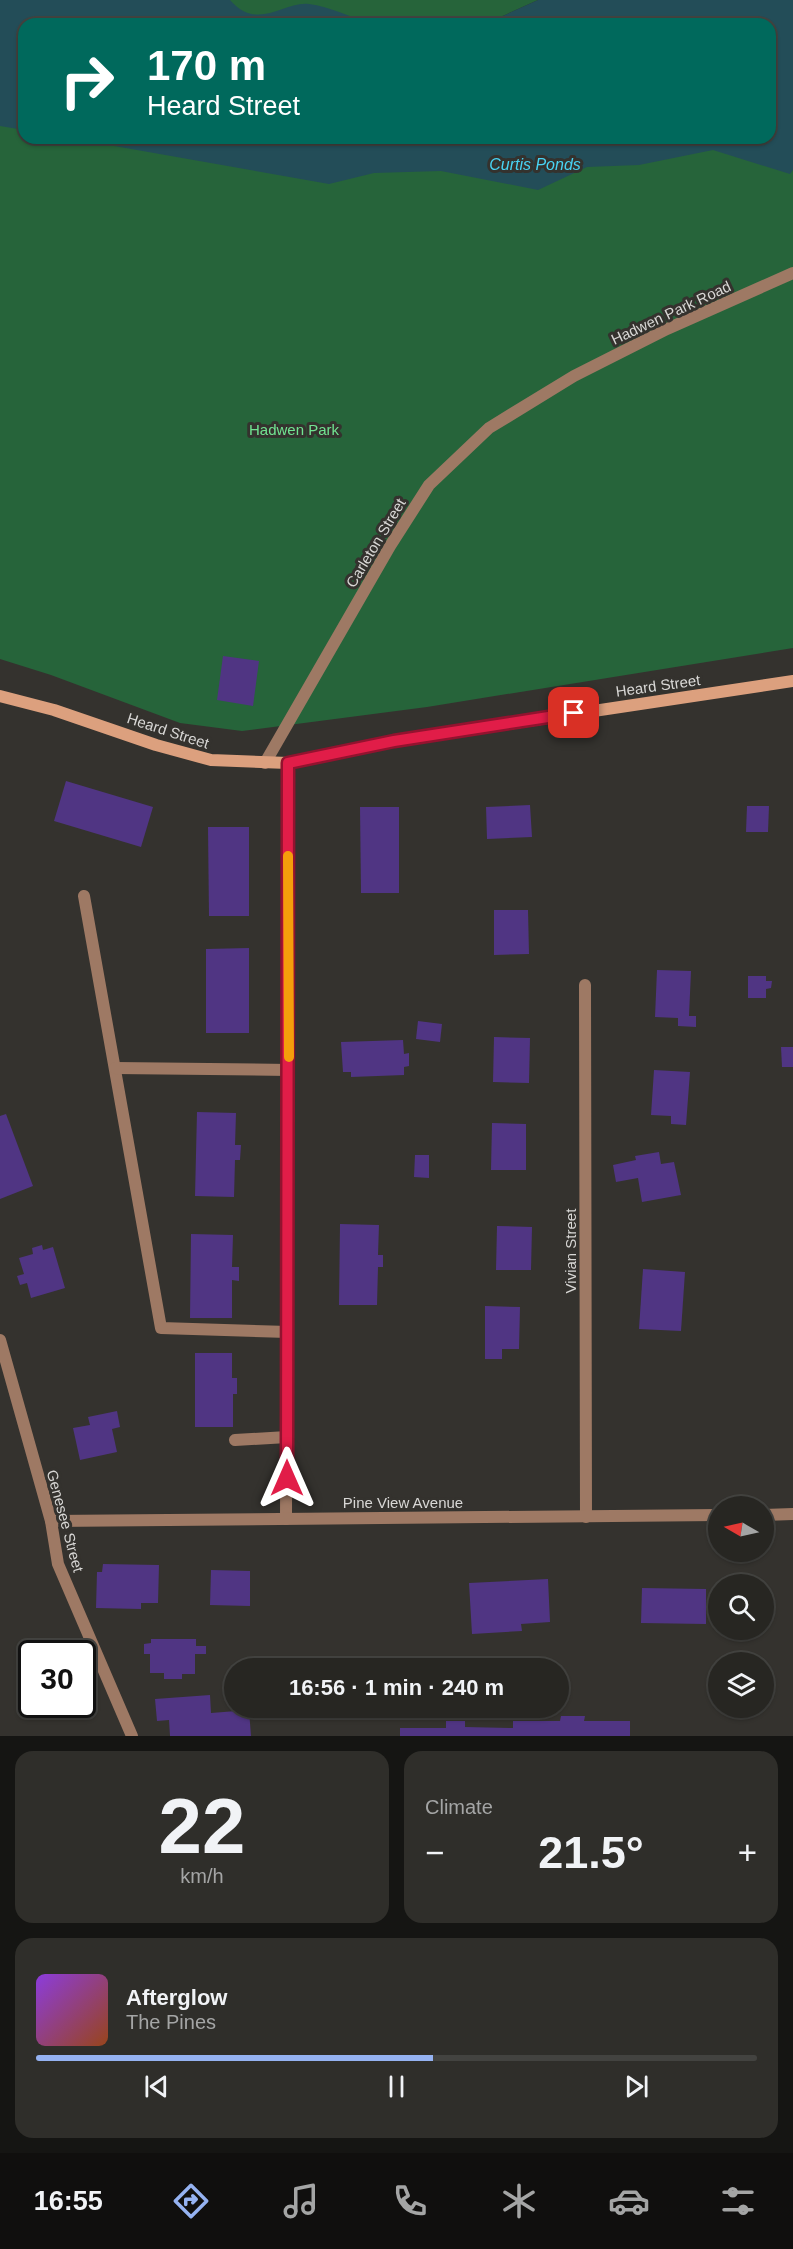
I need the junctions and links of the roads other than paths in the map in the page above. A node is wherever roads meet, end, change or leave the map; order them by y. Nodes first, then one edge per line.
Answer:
1 (793, 273) edge
2 (562, 383) joint
3 (793, 681) edge
4 (0, 696) edge
5 (265, 763) junction
6 (288, 763) junction
7 (84, 896) dead end
8 (585, 985) dead end
9 (115, 1068) junction
10 (289, 1071) junction
11 (288, 1332) junction
12 (0, 1340) edge
13 (287, 1437) junction
14 (235, 1440) dead end
15 (793, 1514) edge
16 (708, 1515) edge
17 (774, 1515) edge
18 (586, 1517) junction
19 (286, 1519) junction
20 (51, 1521) junction
21 (132, 1736) edge

1 - 2 street, Hadwen Park Road
2 - 5 street, Carleton Street
3 - 6 street, Heard Street
4 - 5 street, Heard Street
5 - 6 street, Heard Street
6 - 10 street
7 - 9 street
8 - 18 street, Vivian Street
9 - 10 street
9 - 11 street
10 - 11 street
11 - 13 street
12 - 20 street, Genesee Street
13 - 14 street
13 - 19 street
15 - 17 street
16 - 18 street, Pine View Avenue
18 - 19 street, Pine View Avenue
19 - 20 street, Pine View Avenue
20 - 21 street, Genesee Street

